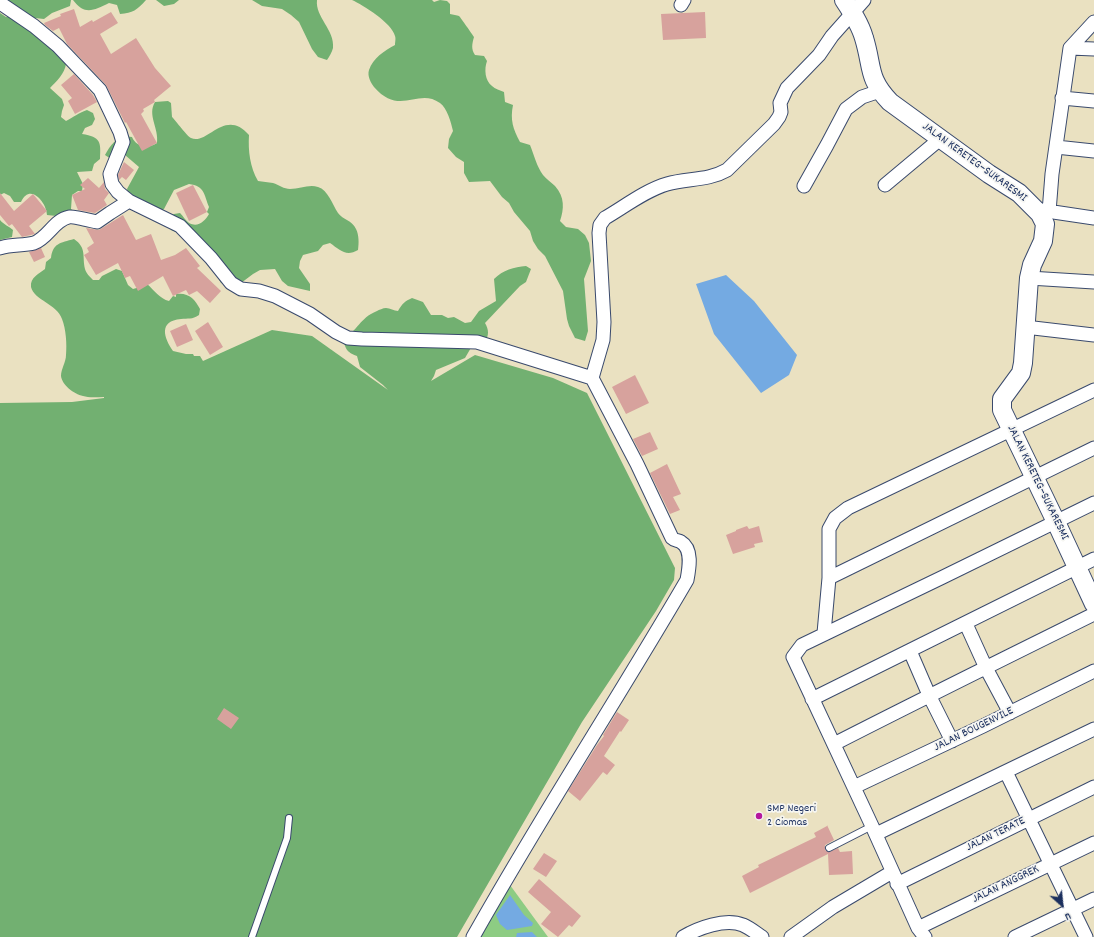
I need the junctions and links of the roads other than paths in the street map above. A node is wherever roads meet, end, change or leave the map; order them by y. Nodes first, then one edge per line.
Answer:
1 (0, 3) edge
2 (853, 4) edge
3 (1094, 22) edge
4 (1070, 48) junction
5 (1094, 49) edge
6 (880, 91) junction
7 (1062, 98) junction
8 (1094, 101) edge
9 (940, 139) junction
10 (1056, 147) junction
11 (1094, 151) edge
12 (804, 186) dead end
13 (884, 186) dead end
14 (129, 201) junction
15 (1042, 210) junction
16 (1094, 218) edge
17 (0, 248) edge
18 (1029, 278) junction
19 (1094, 282) edge
20 (1025, 327) junction
21 (1094, 334) edge
22 (592, 378) junction
23 (1094, 390) edge
24 (1011, 431) junction
25 (1094, 448) edge
26 (1034, 476) junction
27 (1094, 503) edge
28 (1056, 522) junction
29 (1094, 559) edge
30 (1077, 568) junction
31 (830, 578) junction
32 (1094, 604) edge
33 (1094, 614) edge
34 (966, 624) junction
35 (824, 633) junction
36 (910, 651) junction
37 (986, 668) junction
38 (1094, 672) edge
39 (929, 695) junction
40 (812, 699) junction
41 (1010, 714) junction
42 (1094, 729) edge
43 (952, 741) junction
44 (834, 744) junction
45 (1006, 772) junction
46 (854, 787) junction
47 (1094, 787) edge
48 (289, 818) dead end
49 (1029, 819) junction
50 (874, 830) junction
51 (1094, 843) edge
52 (829, 848) dead end
53 (1050, 864) junction
54 (895, 878) junction
55 (1094, 899) edge
56 (1072, 909) junction
57 (921, 932) edge
58 (252, 937) edge
59 (473, 937) edge
60 (683, 937) edge
61 (762, 937) edge
62 (791, 937) edge
63 (1015, 937) edge
64 (1086, 937) edge

1 - 14 street
2 - 6 street, JALAN KERETEG–SUKARESMI
2 - 22 street
3 - 4 street
4 - 5 street
4 - 7 street
6 - 9 street, JALAN KERETEG–SUKARESMI
6 - 12 street
7 - 8 street
7 - 10 street
9 - 13 street
9 - 15 street, JALAN KERETEG–SUKARESMI
10 - 11 street
10 - 15 street
14 - 17 street
14 - 22 street
15 - 16 street
15 - 18 street, JALAN KERETEG–SUKARESMI
18 - 19 street
18 - 20 street, JALAN KERETEG–SUKARESMI
20 - 21 street
20 - 24 street, JALAN KERETEG–SUKARESMI
22 - 59 street
23 - 24 street
24 - 26 street, JALAN KERETEG–SUKARESMI
24 - 31 street
25 - 26 street
26 - 28 street, JALAN KERETEG–SUKARESMI
26 - 31 street
27 - 28 street
28 - 30 street, JALAN KERETEG–SUKARESMI
28 - 35 street
29 - 30 street
30 - 32 street, JALAN KERETEG–SUKARESMI
30 - 34 street
31 - 35 street
33 - 37 street
34 - 36 street
34 - 37 street
35 - 40 street
36 - 39 street
36 - 40 street
37 - 39 street
37 - 41 street
38 - 41 street, JALAN BOUGENVILE
39 - 43 street
39 - 44 street
40 - 44 street
41 - 43 street, JALAN BOUGENVILE
42 - 45 street
43 - 46 street, JALAN BOUGENVILE
44 - 46 street
45 - 49 street
45 - 50 street
46 - 50 street
47 - 49 street, JALAN TERATE
48 - 58 lane
49 - 53 street
49 - 54 street, JALAN TERATE
50 - 52 lane
50 - 54 street
51 - 53 street, JALAN ANGGREK
53 - 56 street
53 - 57 street, JALAN ANGGREK
54 - 57 street
54 - 62 street, JALAN TERATE
55 - 56 street
56 - 63 street
56 - 64 street
60 - 61 street

